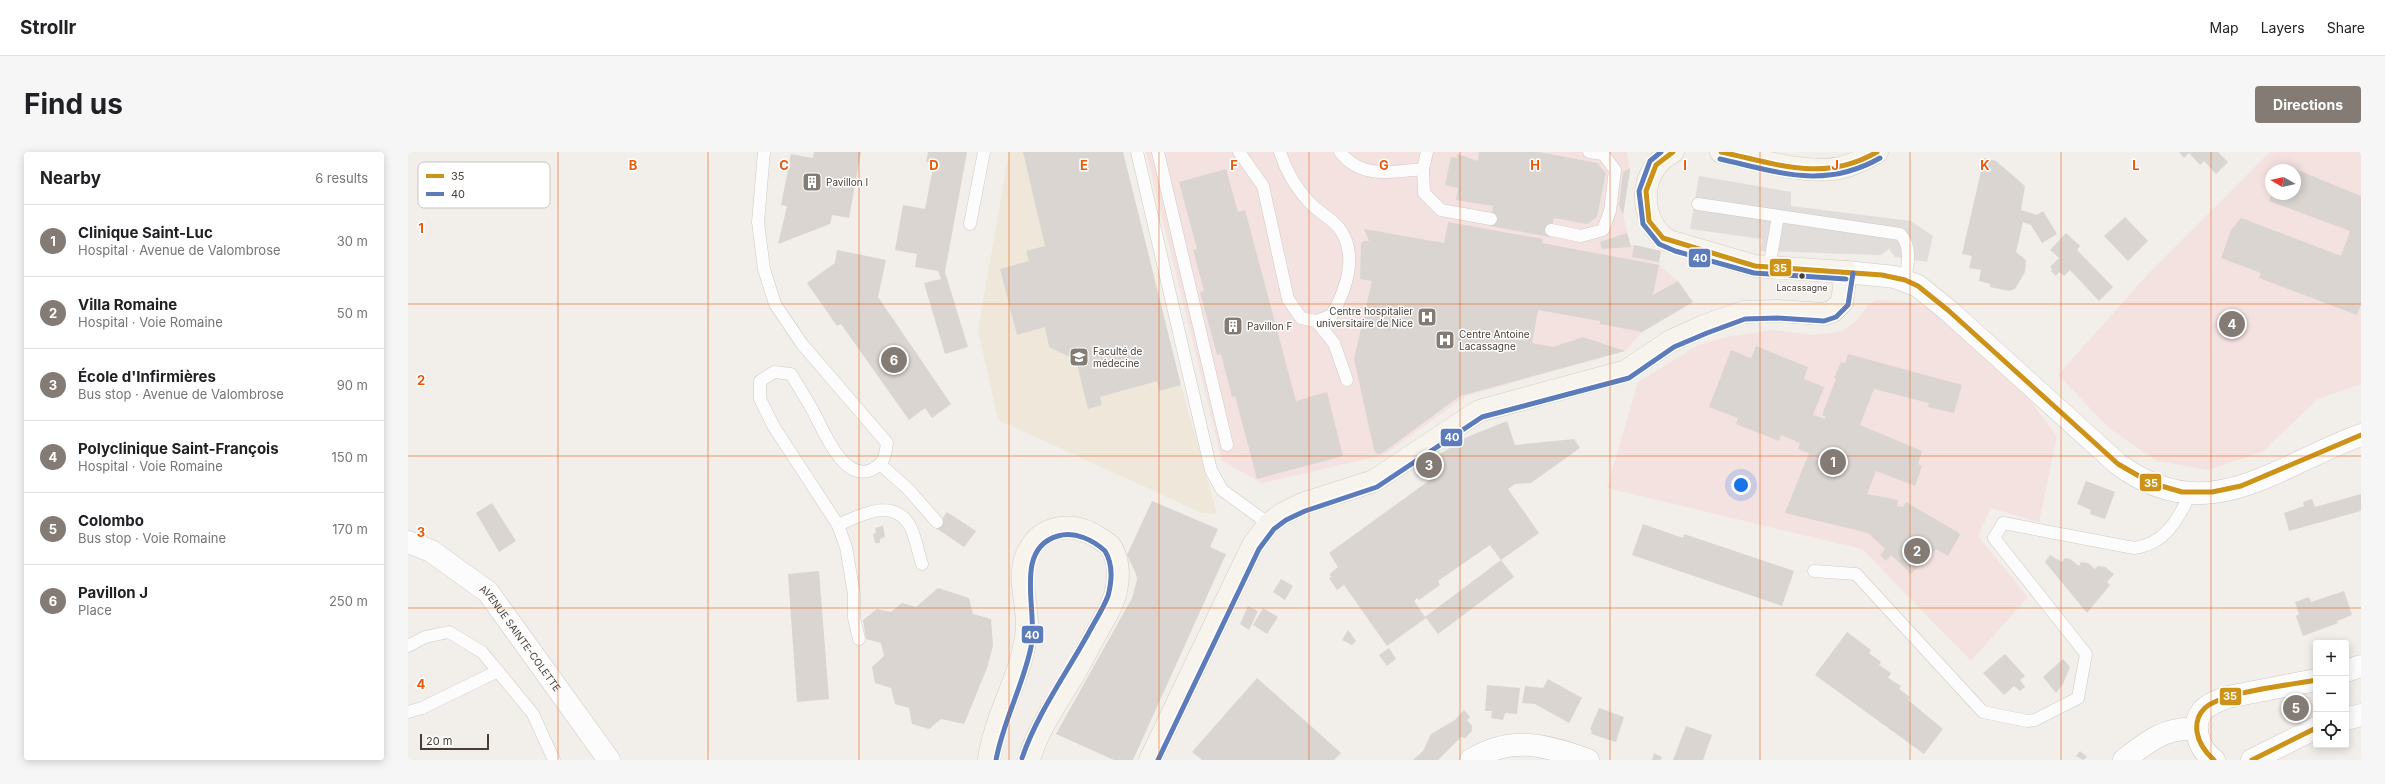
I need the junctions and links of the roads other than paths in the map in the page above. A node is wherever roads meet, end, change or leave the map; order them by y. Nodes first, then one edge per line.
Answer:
1 (764, 152) edge
2 (984, 152) edge
3 (1137, 152) edge
4 (1158, 152) edge
5 (1239, 152) edge
6 (1280, 152) edge
7 (1340, 152) edge
8 (1427, 152) edge
9 (1589, 152) edge
10 (1673, 152) edge
11 (1722, 152) edge
12 (1876, 152) edge
13 (1422, 169) junction
14 (1698, 204) dead end
15 (1778, 216) junction
16 (1491, 219) dead end
17 (970, 224) dead end
18 (1551, 230) dead end
19 (1769, 268) junction
20 (1846, 272) junction
21 (1905, 280) junction
22 (1316, 321) junction
23 (1347, 380) dead end
24 (2361, 435) edge
25 (1227, 445) dead end
26 (881, 465) junction
27 (2190, 494) junction
28 (937, 522) dead end
29 (1269, 524) junction
30 (838, 525) junction
31 (408, 542) edge
32 (922, 564) dead end
33 (1814, 571) dead end
34 (859, 639) dead end
35 (408, 646) edge
36 (2361, 666) edge
37 (2349, 670) edge
38 (498, 671) junction
39 (2313, 681) edge
40 (408, 712) edge
41 (2361, 715) edge
42 (2349, 718) edge
43 (2197, 729) junction
44 (2313, 730) edge
45 (554, 760) edge
46 (609, 760) edge
47 (989, 760) edge
48 (1029, 760) edge
49 (1150, 760) edge
50 (1471, 760) edge
51 (1588, 760) edge
52 (2124, 760) edge
53 (2214, 760) edge
54 (2252, 760) edge

1 - 26 lane
2 - 17 lane
3 - 29 lane
4 - 25 lane
5 - 22 lane
6 - 22 lane
7 - 13 lane
8 - 13 lane
9 - 18 lane
10 - 19 main road
11 - 12 main road
13 - 16 lane
14 - 15 lane
15 - 19 lane
15 - 21 lane
19 - 20 main road
20 - 21 street
20 - 29 main road
21 - 27 street
22 - 23 lane
24 - 27 street
26 - 28 lane
26 - 30 lane
27 - 33 lane
29 - 49 main road
30 - 32 lane
30 - 34 lane
31 - 46 street, AVENUE SAINTE-COLETTE
35 - 38 lane
36 - 37 street
38 - 40 lane
38 - 45 lane
39 - 43 street
41 - 42 street
43 - 52 street
43 - 53 street
44 - 54 street
47 - 48 main road
50 - 51 street

